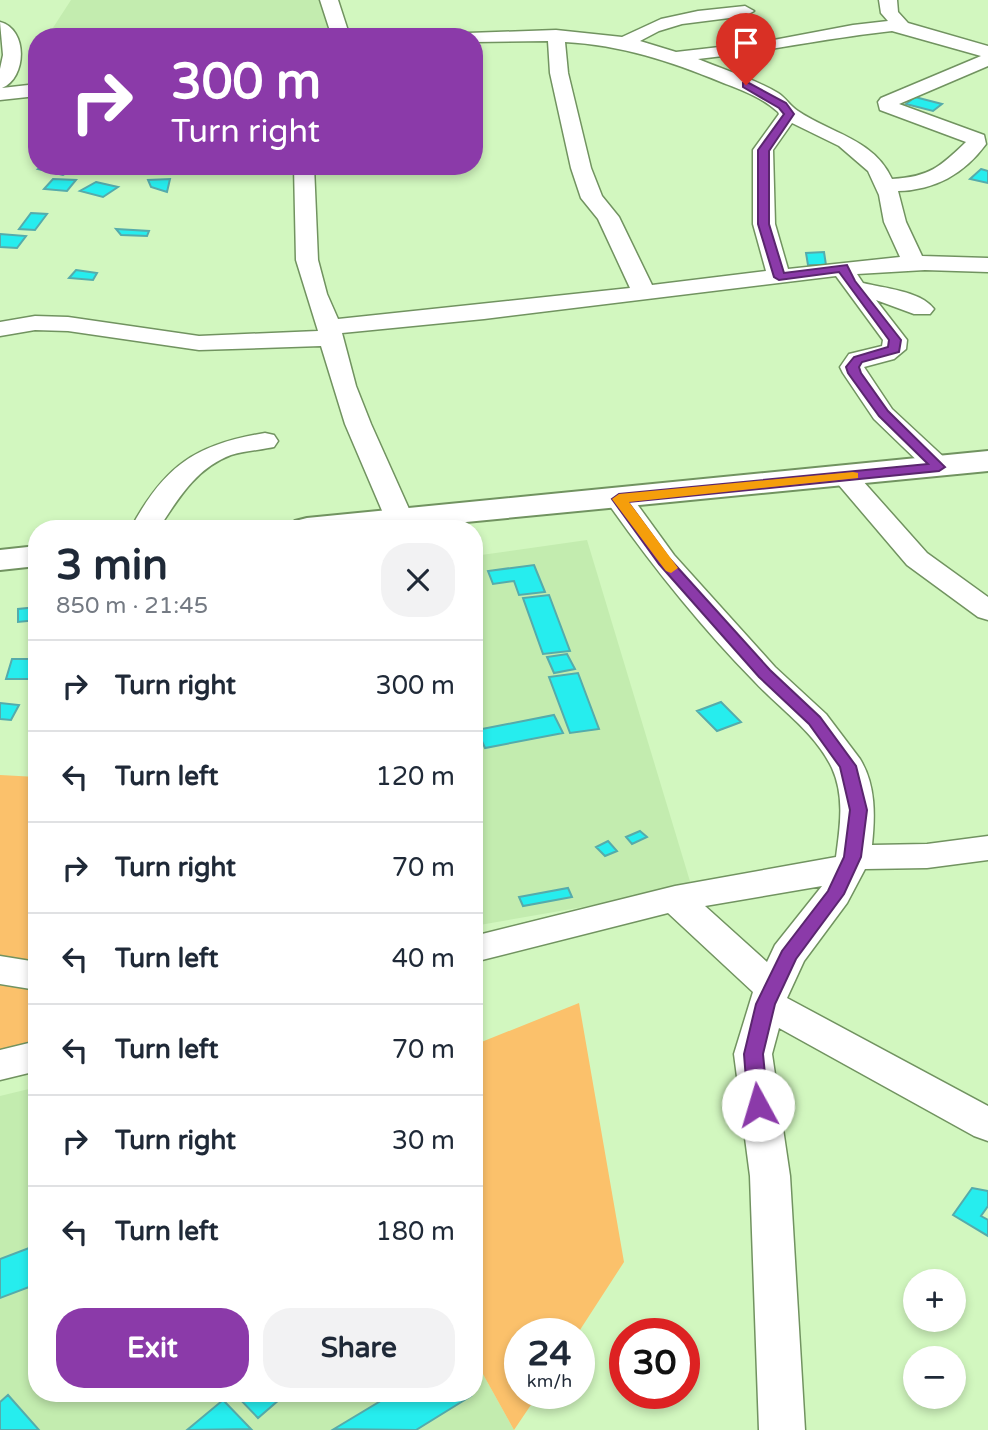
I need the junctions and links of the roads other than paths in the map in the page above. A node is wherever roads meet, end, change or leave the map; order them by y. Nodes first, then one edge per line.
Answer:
1 (329, 0) edge
2 (888, 0) edge
3 (745, 11) dead end
4 (0, 27) edge
5 (902, 27) junction
6 (338, 28) edge
7 (556, 35) junction
8 (483, 37) edge
9 (625, 43) junction
10 (988, 52) edge
11 (672, 57) junction
12 (988, 59) edge
13 (0, 83) edge
14 (28, 91) edge
15 (0, 94) edge
16 (789, 114) junction
17 (304, 175) edge
18 (885, 185) junction
19 (914, 263) junction
20 (988, 265) edge
21 (779, 277) junction
22 (849, 278) junction
23 (643, 293) junction
24 (922, 309) dead end
25 (0, 329) edge
26 (331, 332) junction
27 (265, 441) dead end
28 (988, 461) edge
29 (939, 467) junction
30 (845, 477) junction
31 (619, 499) junction
32 (150, 520) edge
33 (400, 520) joint
34 (28, 557) edge
35 (0, 560) edge
36 (988, 611) edge
37 (988, 848) edge
38 (850, 863) junction
39 (675, 899) junction
40 (483, 947) edge
41 (0, 970) edge
42 (28, 975) edge
43 (769, 996) junction
44 (28, 1058) edge
45 (0, 1065) edge
46 (988, 1125) edge
47 (782, 1430) edge

1 - 6 street
2 - 5 street
3 - 9 street
4 - 13 street
5 - 10 street
5 - 11 street
7 - 8 street
7 - 9 street
7 - 23 street
9 - 11 street
11 - 16 street
12 - 18 street
14 - 15 street
16 - 18 street
16 - 21 street
17 - 26 street
18 - 19 street
19 - 20 street
19 - 22 street
21 - 22 street
21 - 23 street
22 - 24 street
22 - 29 street
23 - 26 street
25 - 26 street
26 - 33 street
27 - 32 street
28 - 29 main road
29 - 30 main road
30 - 31 main road
30 - 36 street
31 - 33 main road
31 - 38 street
34 - 35 main road
37 - 38 street
38 - 39 street
38 - 43 street
39 - 40 street
39 - 43 street
41 - 42 street
43 - 46 street
43 - 47 street
44 - 45 street

